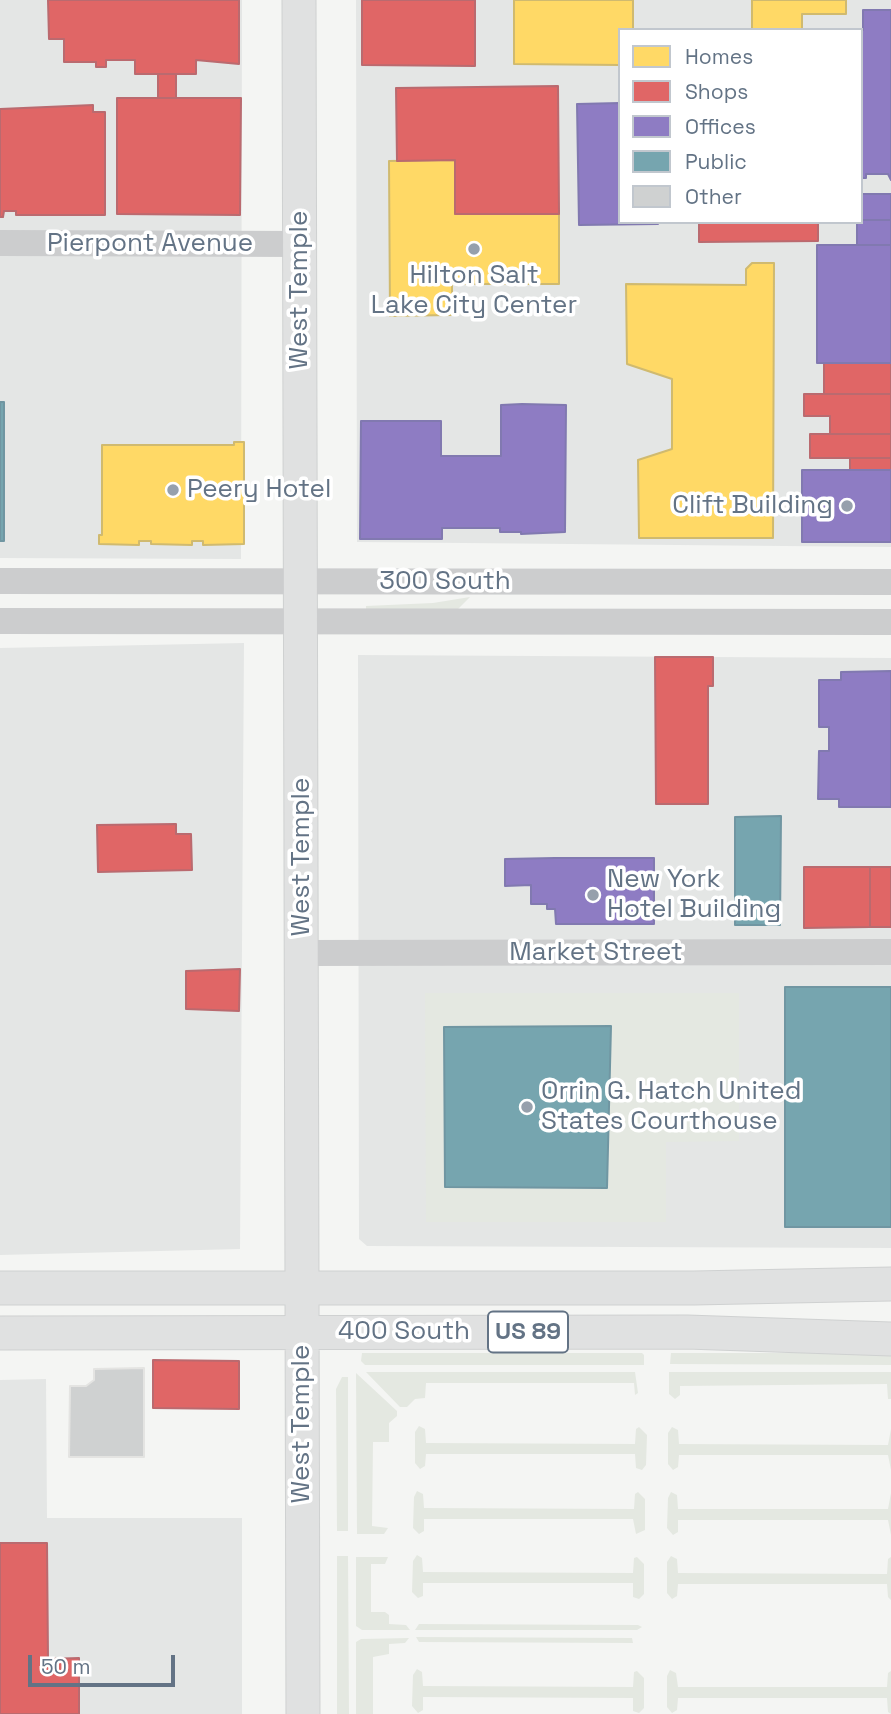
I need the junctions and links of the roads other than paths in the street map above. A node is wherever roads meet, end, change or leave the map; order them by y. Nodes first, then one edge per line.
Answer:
1 (299, 0) edge
2 (0, 243) edge
3 (300, 244) junction
4 (0, 581) edge
5 (301, 582) junction
6 (631, 582) junction
7 (891, 582) edge
8 (0, 621) edge
9 (302, 621) junction
10 (631, 621) junction
11 (891, 622) edge
12 (891, 952) edge
13 (302, 953) junction
14 (891, 1284) edge
15 (0, 1288) edge
16 (302, 1288) junction
17 (0, 1332) edge
18 (302, 1332) junction
19 (891, 1339) edge
20 (303, 1714) edge

1 - 3 main road, West Temple
2 - 3 street, Pierpont Avenue
3 - 5 main road, West Temple
4 - 5 street, 300 South
5 - 6 street, 300 South
5 - 9 main road, West Temple
6 - 7 street, 300 South
6 - 10 street
8 - 9 street, 300 South
9 - 10 street, 300 South
9 - 13 main road, West Temple
10 - 11 street, 300 South
12 - 13 street, Market Street
13 - 16 main road, West Temple
14 - 16 main road, 400 South / US 89
15 - 16 main road, 400 South / US 89
16 - 18 main road, West Temple
17 - 18 main road, 400 South / US 89
18 - 19 main road, 400 South / US 89
18 - 20 main road, West Temple

